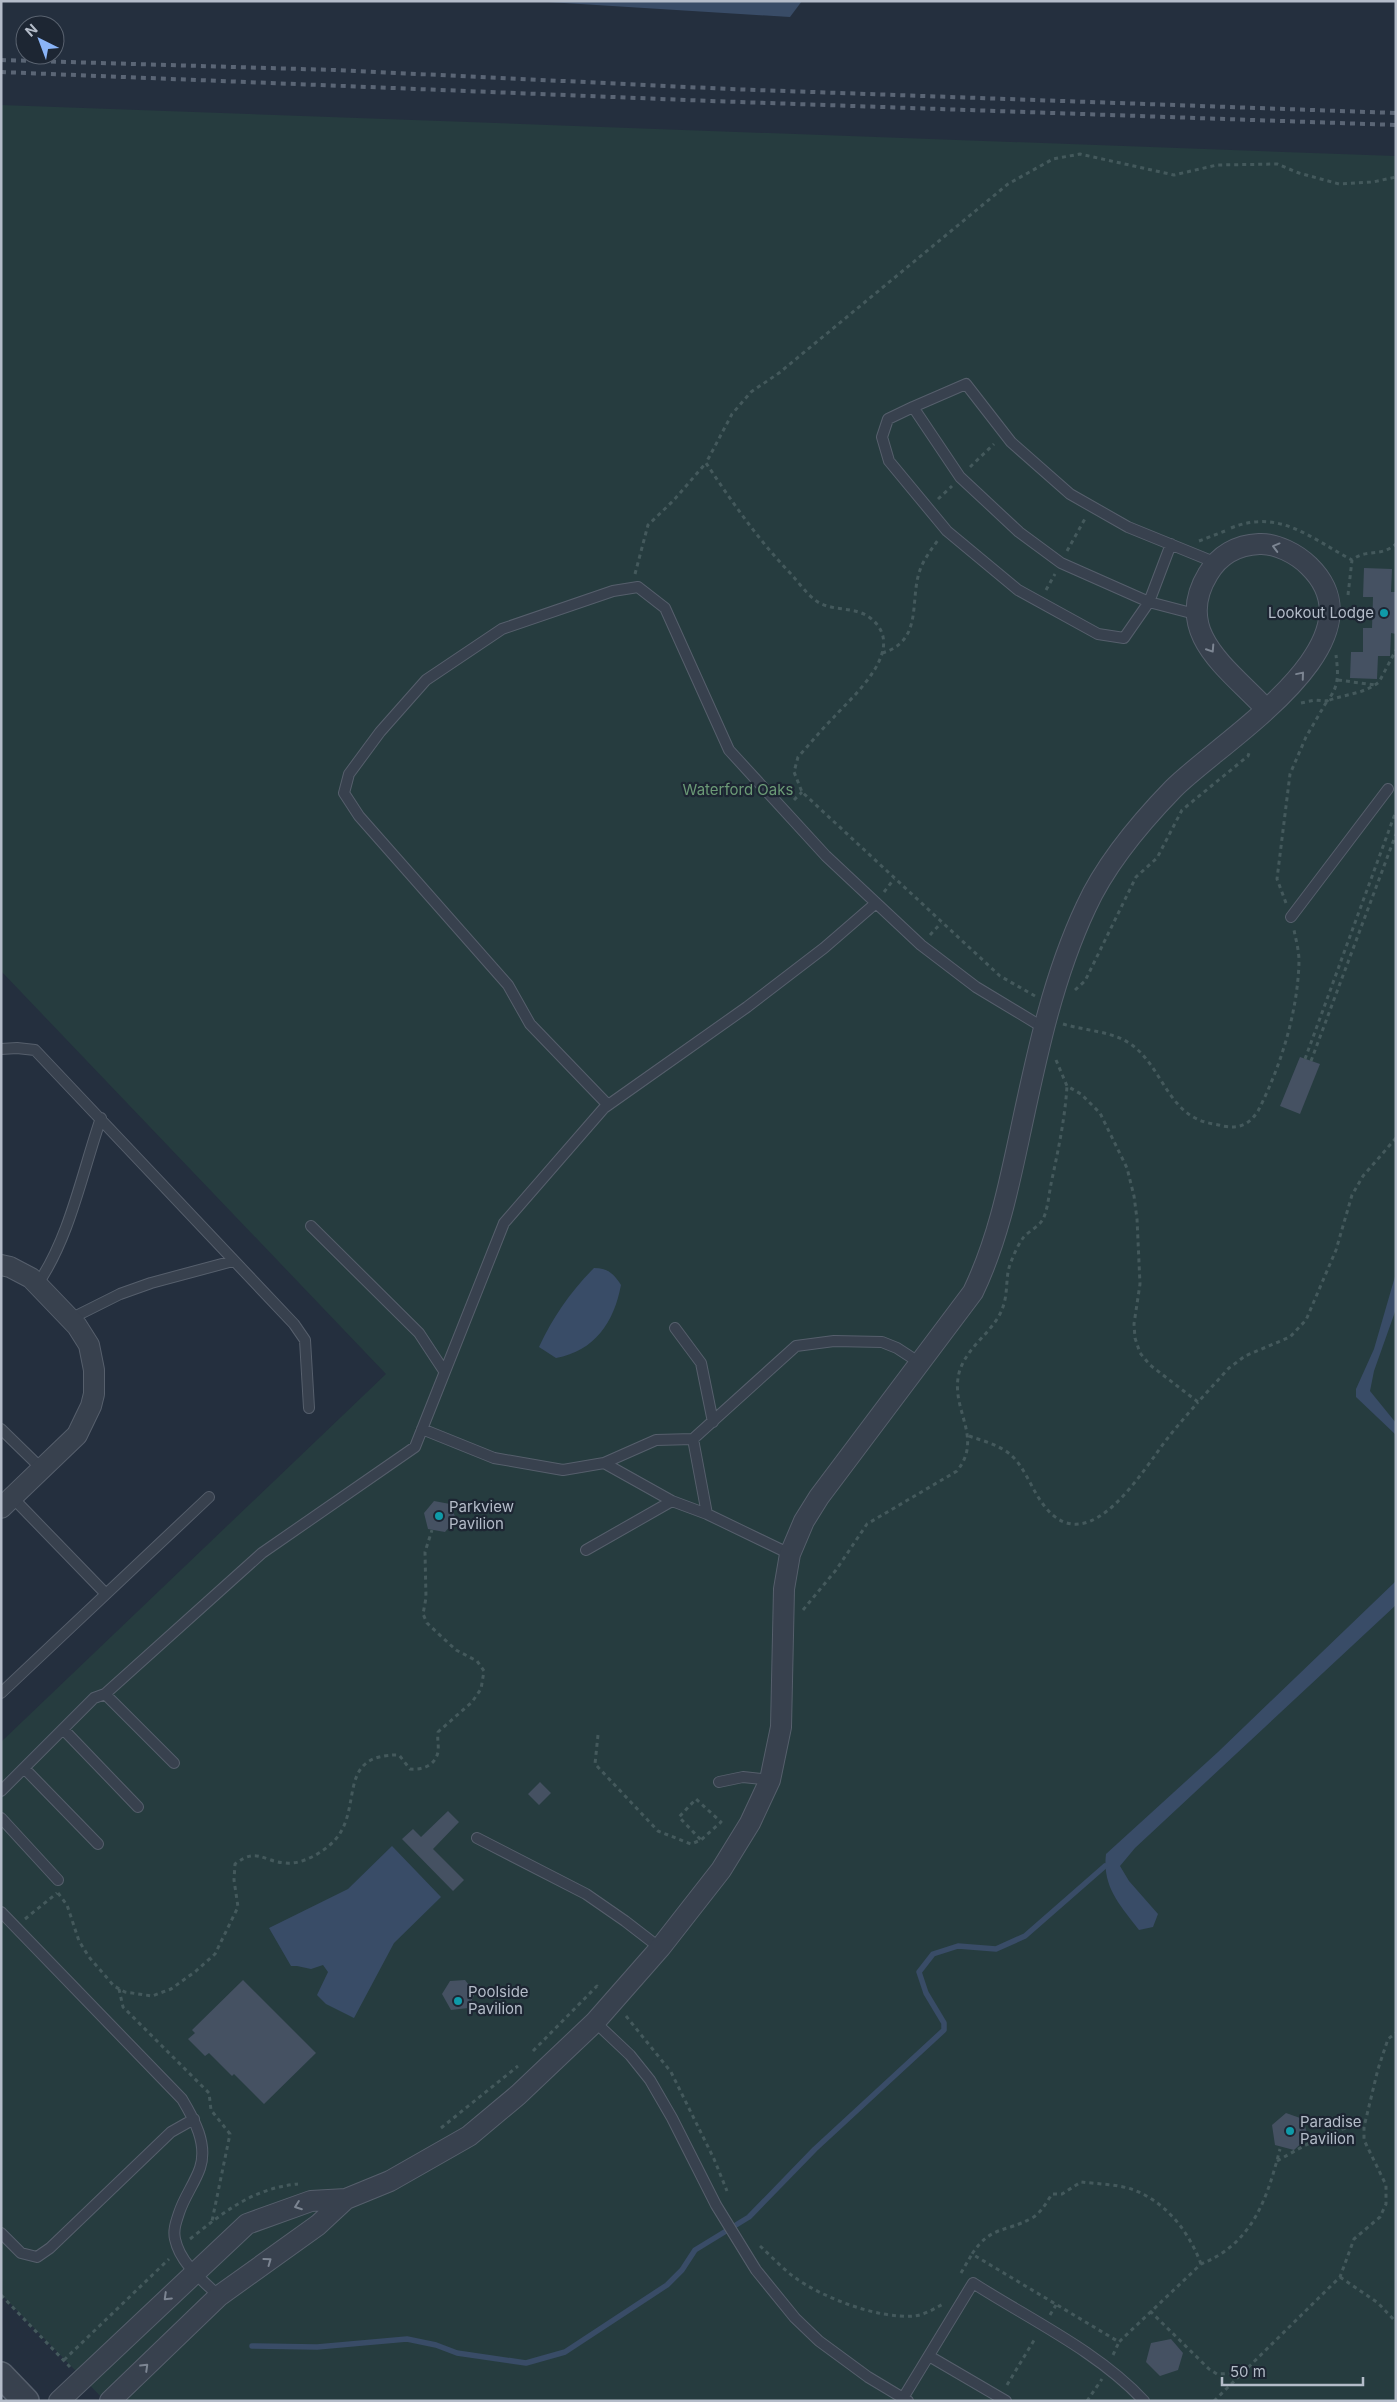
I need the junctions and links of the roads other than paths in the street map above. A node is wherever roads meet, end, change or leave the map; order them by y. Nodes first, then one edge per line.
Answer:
1 (913, 407) junction
2 (1171, 544) junction
3 (1214, 562) junction
4 (1149, 602) junction
5 (1195, 614) junction
6 (1266, 709) junction
7 (1388, 789) dead end
8 (876, 903) junction
9 (1291, 917) road end
10 (1051, 1025) junction
11 (1, 1049) edge
12 (608, 1105) junction
13 (101, 1118) junction
14 (311, 1226) dead end
15 (233, 1261) junction
16 (1, 1265) edge
17 (37, 1285) junction
18 (70, 1319) junction
19 (675, 1328) dead end
20 (920, 1363) junction
21 (444, 1371) junction
22 (309, 1408) dead end
23 (714, 1422) junction
24 (422, 1428) junction
25 (1, 1429) edge
26 (693, 1440) junction
27 (604, 1463) junction
28 (42, 1469) junction
29 (209, 1497) dead end
30 (672, 1501) junction
31 (7, 1503) edge
32 (707, 1514) junction
33 (586, 1550) dead end
34 (790, 1554) junction
35 (106, 1594) junction
36 (1, 1693) edge
37 (105, 1694) junction
38 (63, 1729) junction
39 (174, 1763) dead end
40 (24, 1768) junction
41 (770, 1780) junction
42 (719, 1782) dead end
43 (1, 1791) edge
44 (138, 1807) dead end
45 (1, 1818) edge
46 (477, 1838) dead end
47 (98, 1844) dead end
48 (58, 1880) road end
49 (1, 1912) edge
50 (660, 1948) junction
51 (595, 2022) junction
52 (194, 2119) junction
53 (346, 2199) junction
54 (1, 2234) edge
55 (194, 2272) junction
56 (219, 2296) junction
57 (929, 2356) junction
58 (1, 2375) edge
59 (906, 2399) edge
60 (1003, 2399) edge
61 (26, 2401) edge
62 (59, 2401) edge
63 (110, 2401) edge
64 (1144, 2401) edge

1 - 2 lane
1 - 4 lane
1 - 4 lane
2 - 3 lane
2 - 4 lane
3 - 5 street
6 -> 3 street
4 - 5 lane
5 -> 6 street
6 - 10 street
7 - 9 lane
8 - 10 lane
8 - 12 lane
8 - 12 lane
10 - 20 street
11 - 13 lane
12 - 21 lane
13 - 15 lane
13 - 17 lane
14 - 21 lane
15 - 18 lane
15 - 22 lane
16 - 17 street
17 - 18 street
18 - 28 street
19 - 23 lane
20 - 23 lane
20 - 34 street
21 - 24 lane
23 - 26 lane
24 - 27 lane
24 - 37 lane
25 - 28 lane
26 - 27 lane
26 - 32 lane
27 - 30 lane
28 - 31 street
29 - 35 lane
30 - 32 lane
30 - 33 lane
31 - 35 lane
32 - 34 lane
34 - 41 street
35 - 36 lane
37 - 38 lane
37 - 39 lane
38 - 40 lane
38 - 44 lane
40 - 43 lane
40 - 47 lane
41 - 42 lane
41 - 50 street
45 - 48 lane
46 - 50 lane
49 - 52 lane
50 - 51 street
51 - 53 street
51 - 59 lane
52 - 54 lane
52 - 55 lane
53 -> 55 street
56 -> 53 street
55 - 56 lane
55 -> 62 street
63 -> 56 street
57 - 59 lane
57 - 60 lane
57 - 64 lane
58 - 61 street

